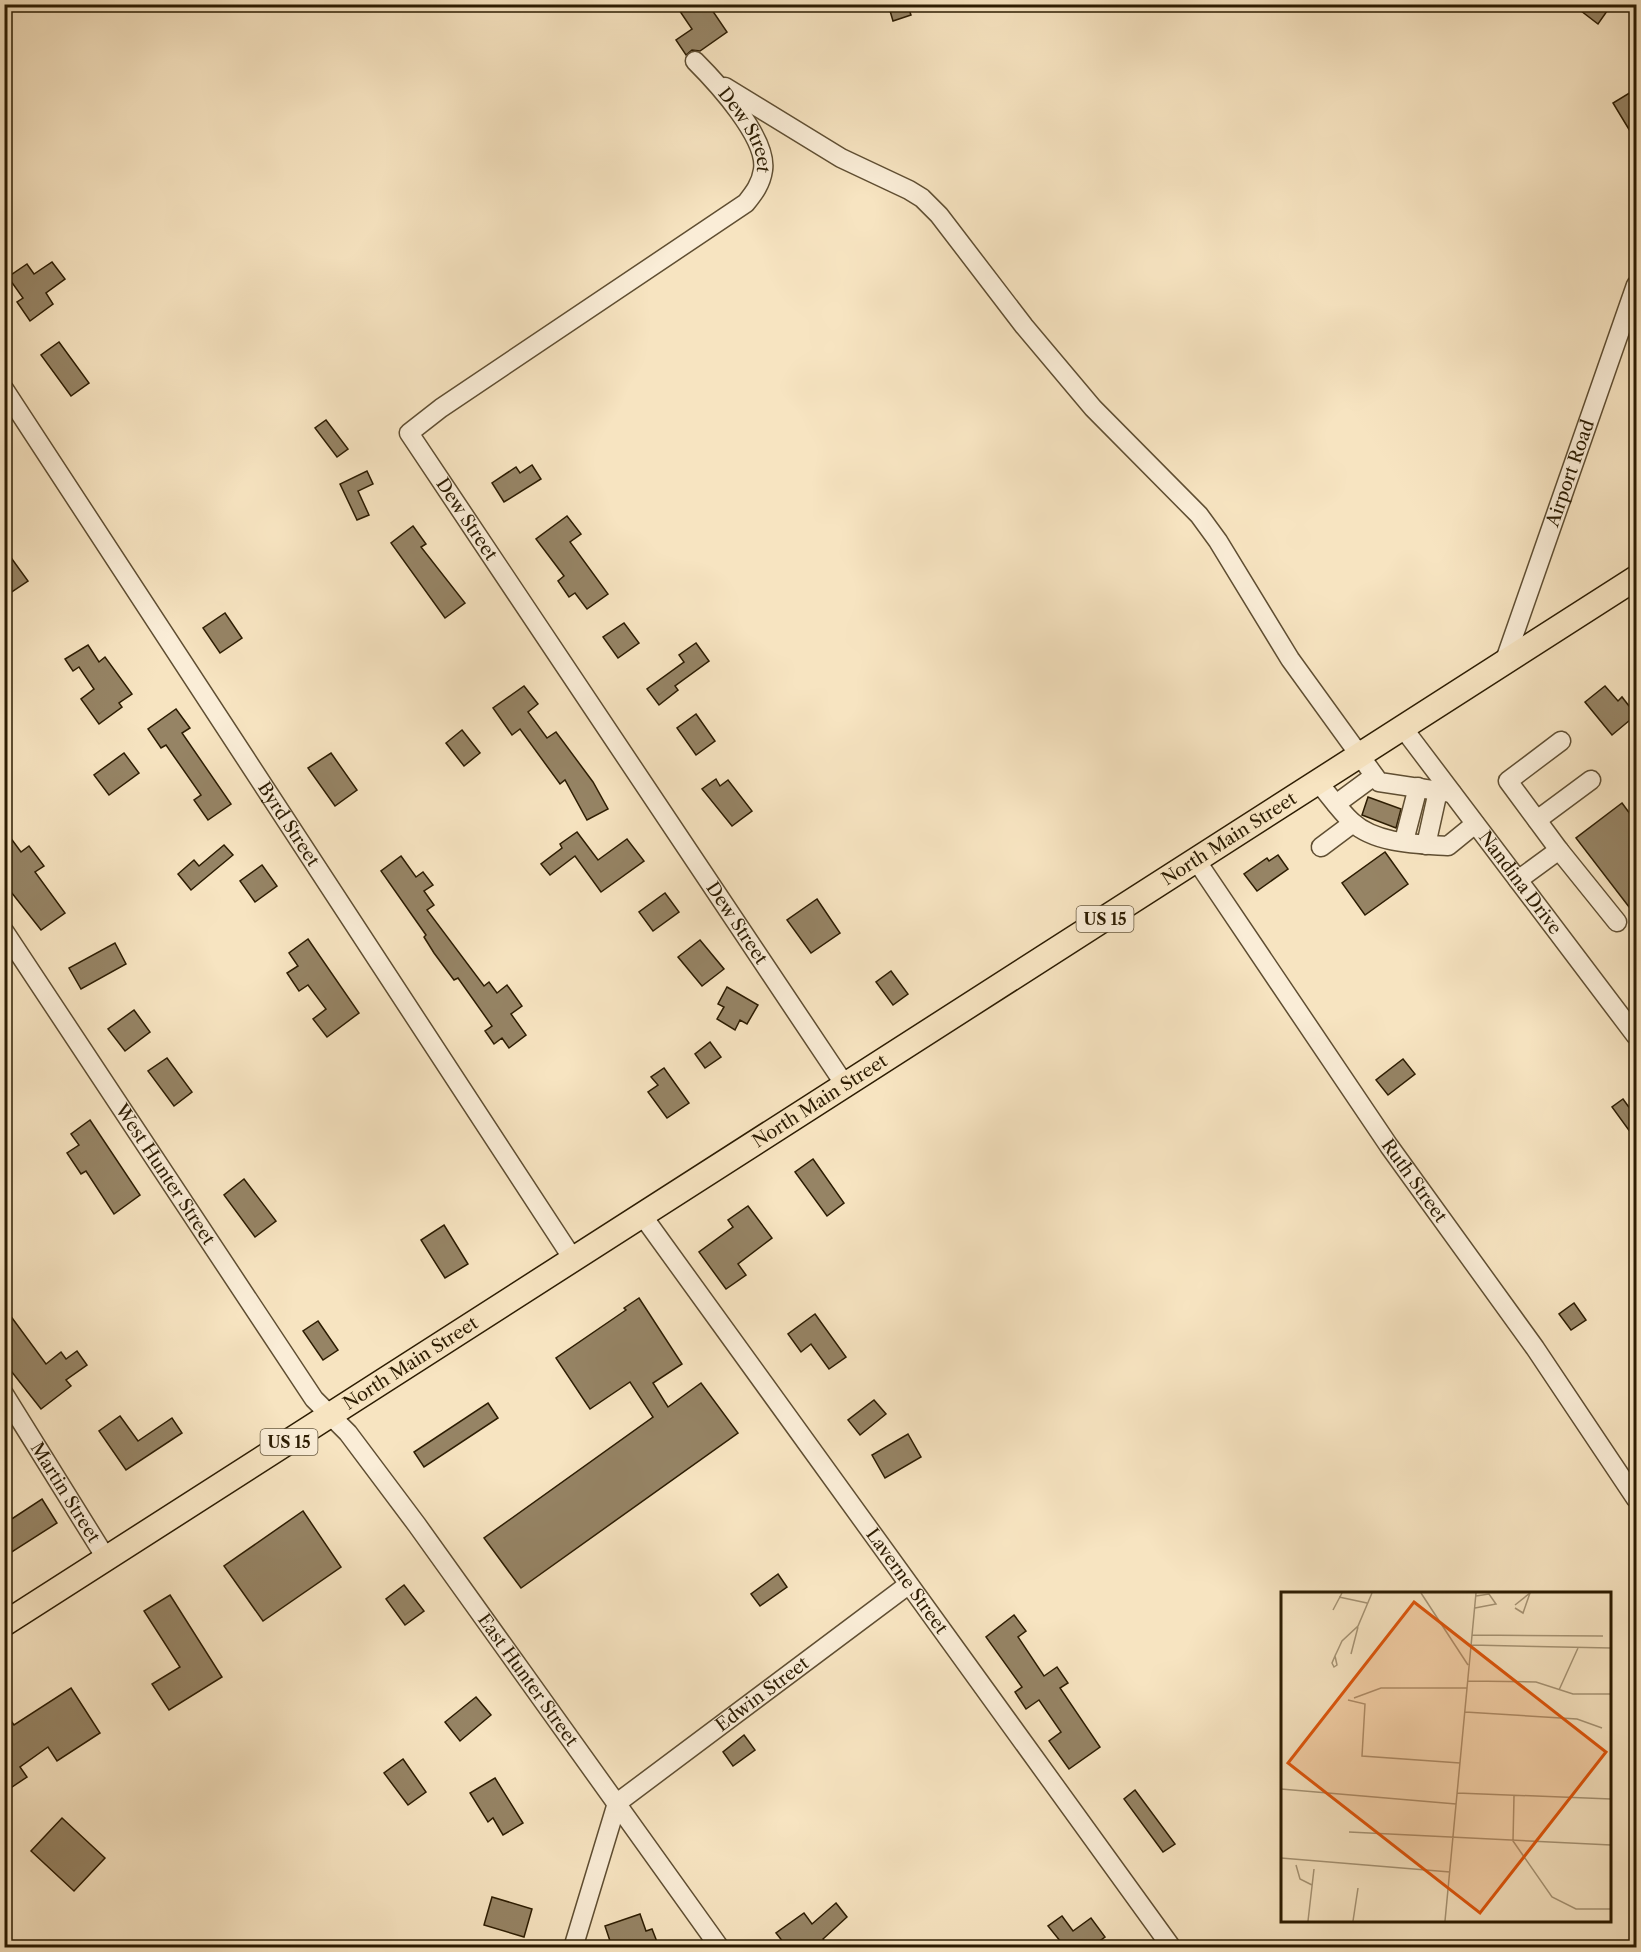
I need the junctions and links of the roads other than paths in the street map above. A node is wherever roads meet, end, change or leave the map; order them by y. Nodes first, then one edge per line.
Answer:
1 (695, 61) dead end
2 (716, 82) junction
3 (1636, 285) edge
4 (4, 389) edge
5 (1636, 578) edge
6 (1504, 663) junction
7 (1402, 728) junction
8 (1562, 741) dead end
9 (1359, 755) junction
10 (1374, 776) junction
11 (1591, 780) dead end
12 (1318, 782) junction
13 (1418, 788) junction
14 (1445, 792) junction
15 (1336, 804) junction
16 (1537, 820) junction
17 (1353, 823) junction
18 (1475, 824) junction
19 (1404, 842) junction
20 (1426, 845) junction
21 (1321, 847) dead end
22 (1559, 850) junction
23 (1196, 860) junction
24 (1518, 880) junction
25 (1617, 922) dead end
26 (4, 931) edge
27 (1636, 1036) edge
28 (845, 1085) junction
29 (642, 1215) junction
30 (573, 1259) junction
31 (4, 1394) edge
32 (330, 1415) junction
33 (1636, 1499) edge
34 (106, 1558) junction
35 (908, 1585) junction
36 (4, 1624) edge
37 (617, 1803) junction
38 (573, 1947) edge
39 (720, 1947) edge
40 (1172, 1947) edge

1 - 2 street, Dew Street
2 - 9 street
2 - 28 street, Dew Street
3 - 6 street, Airport Road
4 - 30 street, Byrd Street
5 - 6 main road, North Main Street / US 15
6 - 7 main road, North Main Street / US 15
7 - 9 main road, North Main Street / US 15
7 - 14 street, Nandina Drive
8 - 16 street
9 - 10 street
9 - 12 main road, North Main Street / US 15
10 - 13 street
10 - 15 street
11 - 16 street
12 - 15 street
12 - 23 main road, North Main Street / US 15
13 - 14 street
13 - 19 street
14 - 18 street, Nandina Drive
14 - 20 street
15 - 17 street
16 - 22 street
17 - 19 street
17 - 21 street
18 - 20 street
18 - 24 street, Nandina Drive
19 - 20 street
22 - 24 street
22 - 25 street
23 - 28 main road, North Main Street / US 15
23 - 33 street, Ruth Street
24 - 27 street, Nandina Drive
26 - 32 street, West Hunter Street
28 - 29 main road, North Main Street / US 15
29 - 30 main road, North Main Street / US 15
29 - 35 street, Laverne Street
30 - 32 main road, North Main Street / US 15
31 - 34 street, Martin Street
32 - 34 main road, North Main Street / US 15
32 - 37 street, East Hunter Street
34 - 36 main road, North Main Street / US 15
35 - 37 street, Edwin Street
35 - 40 street, Laverne Street
37 - 38 street
37 - 39 street, East Hunter Street

